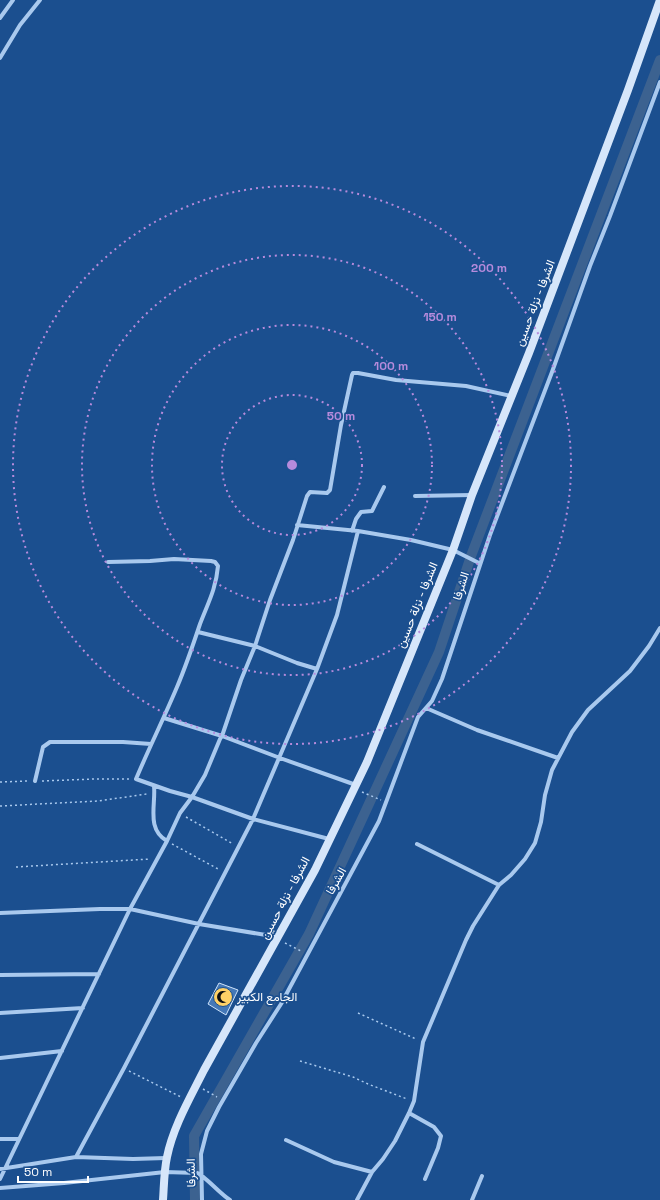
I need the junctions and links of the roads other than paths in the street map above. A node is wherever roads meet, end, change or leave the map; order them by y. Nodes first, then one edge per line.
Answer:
1 (13, 0) edge
2 (40, 0) edge
3 (660, 0) edge
4 (0, 18) edge
5 (0, 58) edge
6 (660, 82) edge
7 (511, 396) junction
8 (384, 488) dead end
9 (472, 495) junction
10 (415, 496) dead end
11 (297, 525) junction
12 (352, 531) junction
13 (358, 532) junction
14 (453, 550) junction
15 (108, 562) dead end
16 (477, 562) junction
17 (660, 628) edge
18 (198, 632) junction
19 (255, 646) junction
20 (317, 669) junction
21 (426, 708) junction
22 (164, 718) junction
23 (222, 736) junction
24 (151, 744) junction
25 (280, 758) junction
26 (558, 758) junction
27 (35, 781) road end
28 (357, 785) junction
29 (154, 786) junction
30 (192, 797) junction
31 (253, 819) junction
32 (330, 839) junction
33 (167, 841) junction
34 (417, 844) dead end
35 (499, 885) junction
36 (130, 909) junction
37 (0, 913) edge
38 (199, 924) junction
39 (278, 937) junction
40 (99, 974) junction
41 (0, 975) edge
42 (83, 1008) junction
43 (0, 1013) edge
44 (62, 1051) junction
45 (0, 1058) edge
46 (409, 1113) junction
47 (0, 1139) edge
48 (19, 1139) junction
49 (286, 1140) dead end
50 (76, 1157) junction
51 (166, 1158) junction
52 (6, 1167) junction
53 (0, 1169) edge
54 (165, 1172) junction
55 (372, 1172) junction
56 (199, 1174) junction
57 (482, 1176) dead end
58 (0, 1179) edge
59 (425, 1179) dead end
60 (0, 1188) edge
61 (163, 1200) edge
62 (202, 1200) edge
63 (230, 1200) edge
64 (357, 1200) edge
65 (472, 1200) edge

1 - 4 street
2 - 5 street
3 - 7 street, الشرفا - نزلة حسين
6 - 16 street, الشرفا
7 - 9 street, الشرفا - نزلة حسين
7 - 11 street
8 - 12 street
9 - 10 street
9 - 14 street, الشرفا - نزلة حسين
11 - 12 street
11 - 19 street
12 - 13 street
13 - 14 street
13 - 20 street
14 - 16 street
14 - 28 street, الشرفا - نزلة حسين
15 - 18 street
16 - 21 street, الشرفا
17 - 26 street
18 - 19 street
18 - 22 street
19 - 20 street
19 - 23 street
20 - 25 street
21 - 26 street
21 - 56 street, الشرفا
22 - 23 street
22 - 24 street
23 - 25 street
23 - 30 street
24 - 27 street
24 - 29 street
25 - 28 street
25 - 31 street
26 - 35 street
28 - 32 street, الشرفا - نزلة حسين
29 - 30 street
29 - 33 street
30 - 31 street
30 - 33 street
31 - 32 street
31 - 38 street
32 - 39 street, الشرفا - نزلة حسين
33 - 36 street
34 - 35 street
35 - 46 street
36 - 37 street
36 - 38 street
36 - 40 street
38 - 39 street
38 - 50 street
39 - 51 street, الشرفا - نزلة حسين
40 - 41 street
40 - 42 street
42 - 43 street
42 - 44 street
44 - 45 street
44 - 48 street
46 - 55 street
46 - 59 street
47 - 48 street
48 - 52 street
49 - 55 street
50 - 51 street
50 - 52 street
51 - 54 street, الشرفا - نزلة حسين
52 - 53 street
52 - 58 street
54 - 56 street
54 - 60 street
54 - 61 street, الشرفا - نزلة حسين
55 - 64 street
56 - 62 street, الشرفا
56 - 63 street
57 - 65 street

